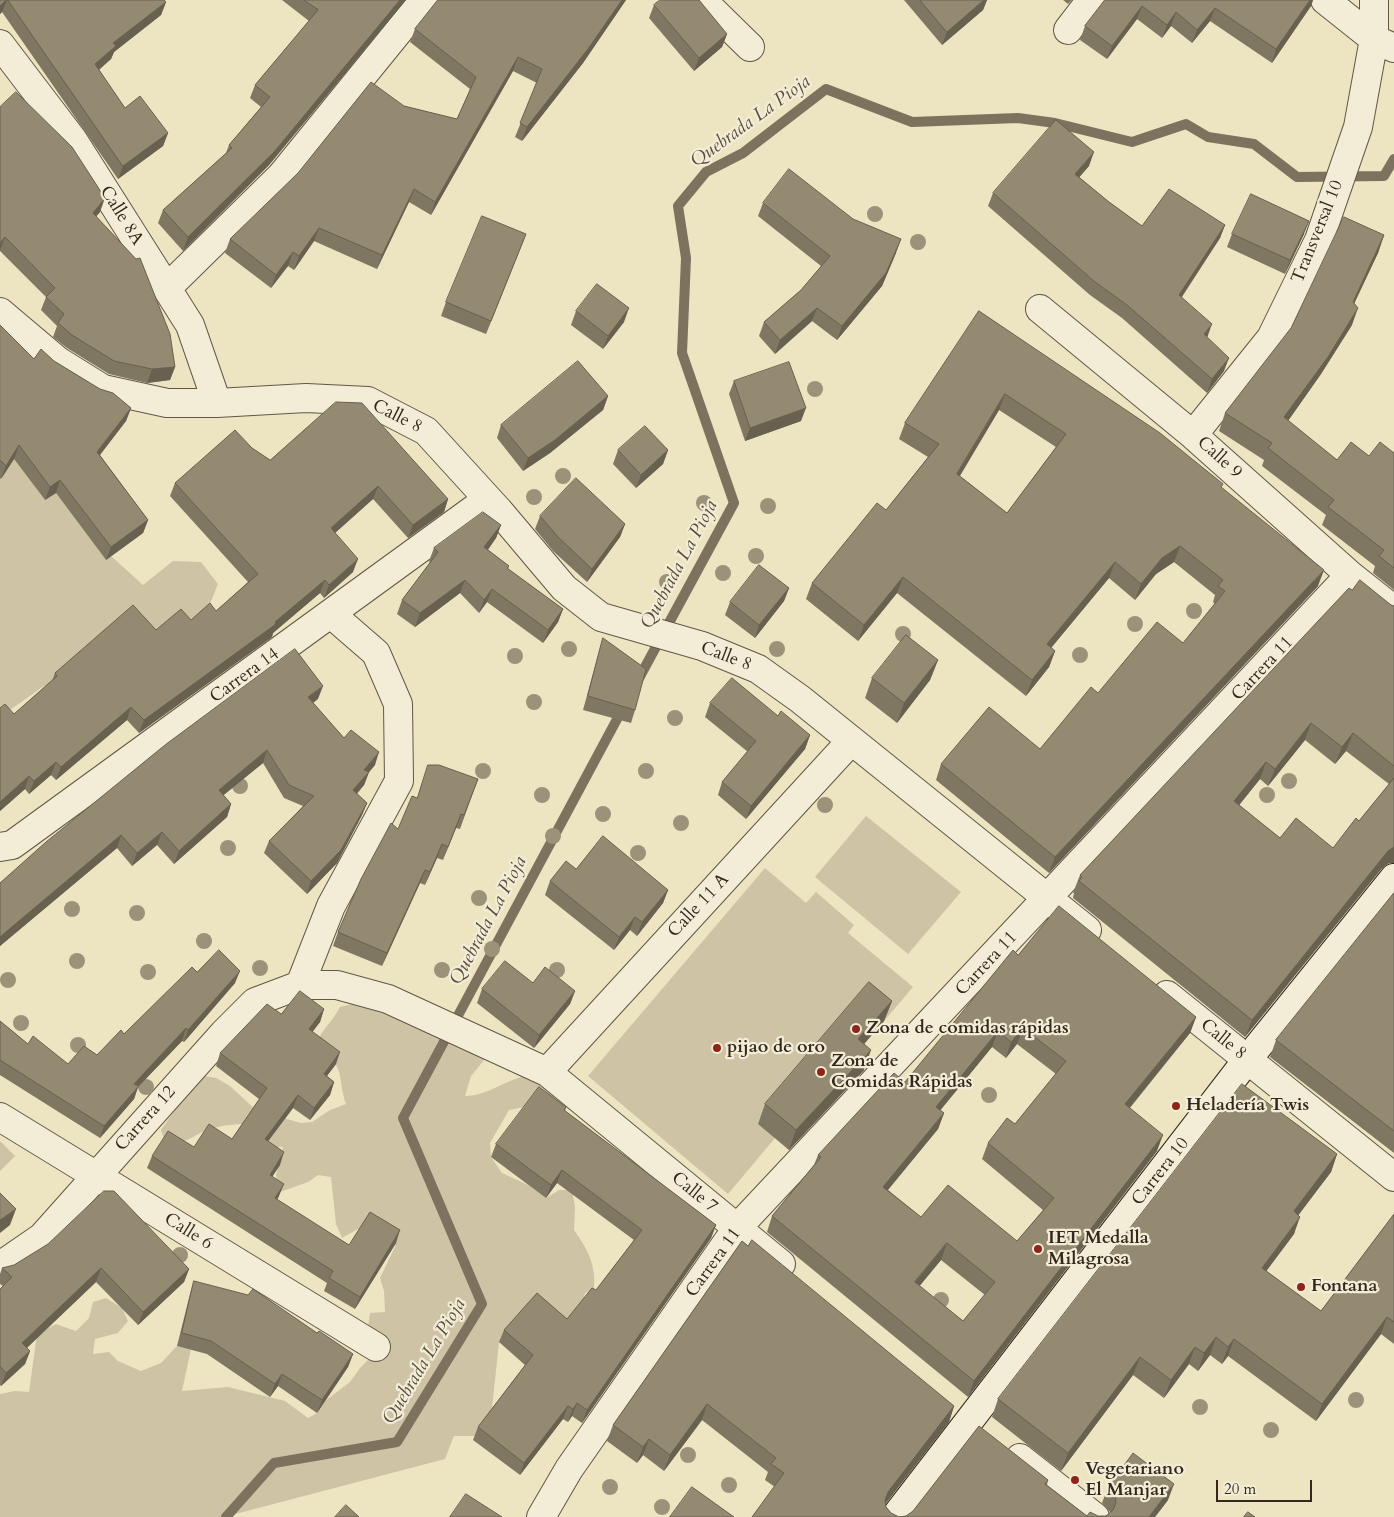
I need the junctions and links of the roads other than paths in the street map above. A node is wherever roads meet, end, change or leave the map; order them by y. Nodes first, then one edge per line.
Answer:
1 (424, 0) edge
2 (702, 0) edge
3 (1091, 0) edge
4 (1325, 0) edge
5 (1374, 0) edge
6 (1068, 30) dead end
7 (1384, 43) edge
8 (0, 44) edge
9 (750, 47) dead end
10 (167, 288) junction
11 (1040, 309) dead end
12 (0, 312) edge
13 (217, 403) junction
14 (1193, 435) junction
15 (488, 499) junction
16 (1350, 575) junction
17 (1394, 610) edge
18 (331, 614) junction
19 (851, 741) junction
20 (0, 847) edge
21 (1394, 878) edge
22 (1048, 899) junction
23 (1110, 949) edge
24 (1148, 979) edge
25 (300, 985) junction
26 (1248, 1060) junction
27 (548, 1072) junction
28 (0, 1117) edge
29 (96, 1175) junction
30 (1394, 1177) edge
31 (737, 1228) junction
32 (0, 1266) edge
33 (798, 1278) edge
34 (376, 1347) dead end
35 (948, 1401) edge
36 (986, 1432) junction
37 (540, 1517) edge
38 (894, 1517) edge
39 (1095, 1517) edge

1 - 10 street
2 - 9 street
3 - 6 street
4 - 7 street
5 - 7 street, Transversal 10
7 - 14 street, Transversal 10
8 - 10 street, Calle 8A
10 - 13 street, Calle 8A
11 - 14 street, Calle 9
12 - 13 street, Calle 8
13 - 15 street, Calle 8
14 - 16 street, Calle 9
15 - 18 street, Carrera 14
15 - 19 street, Calle 8
16 - 17 street, Calle 9
16 - 22 street, Carrera 11
18 - 20 street, Carrera 14
18 - 25 street
19 - 22 street, Calle 8
19 - 27 street, Calle 11 A
21 - 26 street, Carrera 10
22 - 23 street, Calle 8
22 - 31 street, Carrera 11
24 - 26 street, Calle 8
25 - 27 street, Calle 7
25 - 29 street, Carrera 12
26 - 30 street, Calle 8
26 - 36 street, Carrera 10
27 - 31 street, Calle 7
28 - 29 street, Calle 6
29 - 32 street, Carrera 12
29 - 34 street, Calle 6
31 - 33 street, Calle 7
31 - 37 street, Carrera 11
35 - 36 street
36 - 38 street, Carrera 10
36 - 39 street

